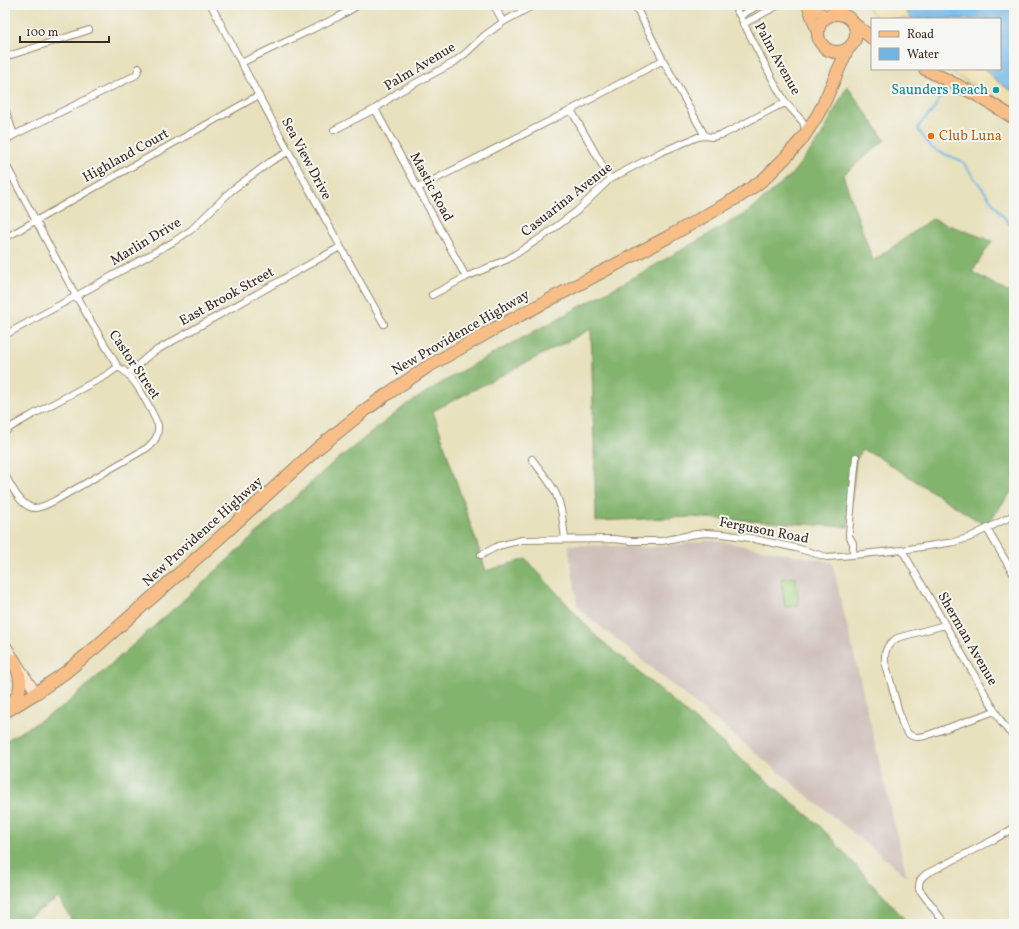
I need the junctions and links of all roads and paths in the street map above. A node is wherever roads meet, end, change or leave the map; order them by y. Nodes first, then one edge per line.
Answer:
1 (211, 5) edge
2 (359, 5) edge
3 (494, 5) edge
4 (534, 5) edge
5 (635, 5) edge
6 (733, 5) edge
7 (759, 5) edge
8 (779, 5) edge
9 (807, 5) edge
10 (811, 5) edge
11 (740, 16) junction
12 (827, 16) junction
13 (503, 22) junction
14 (853, 23) junction
15 (744, 24) junction
16 (89, 30) dead end
17 (818, 35) junction
18 (871, 37) edge
19 (871, 45) edge
20 (850, 47) junction
21 (831, 51) junction
22 (5, 57) edge
23 (663, 60) junction
24 (241, 63) junction
25 (139, 68) dead end
26 (927, 70) edge
27 (829, 92) junction
28 (259, 96) junction
29 (786, 103) junction
30 (5, 109) edge
31 (375, 109) junction
32 (571, 110) junction
33 (1014, 118) edge
34 (807, 125) junction
35 (334, 130) dead end
36 (14, 135) junction
37 (705, 136) junction
38 (5, 141) edge
39 (288, 152) junction
40 (5, 163) edge
41 (610, 179) junction
42 (418, 188) junction
43 (36, 221) junction
44 (5, 238) edge
45 (340, 247) junction
46 (466, 277) junction
47 (432, 295) dead end
48 (76, 296) junction
49 (384, 324) dead end
50 (5, 334) edge
51 (118, 367) junction
52 (128, 374) junction
53 (5, 432) edge
54 (856, 457) dead end
55 (532, 459) dead end
56 (5, 475) edge
57 (1014, 515) edge
58 (987, 529) junction
59 (565, 539) junction
60 (902, 550) junction
61 (481, 555) dead end
62 (853, 555) junction
63 (1014, 575) edge
64 (945, 624) junction
65 (5, 644) edge
66 (14, 660) junction
67 (36, 693) junction
68 (995, 711) junction
69 (5, 712) edge
70 (1014, 736) edge
71 (1014, 828) edge
72 (945, 924) edge

1 - 24 street, Sea View Drive
2 - 24 street
3 - 13 street
4 - 13 street, Palm Avenue
5 - 23 street
6 - 11 street, Palm Avenue
7 - 11 street
8 - 15 street
9 - 17 main road
10 - 12 main road
11 - 15 street, Palm Avenue
12 - 14 highway
12 - 17 highway
13 - 31 street, Palm Avenue
14 - 18 highway
14 - 20 highway
15 - 29 street, Palm Avenue
16 - 22 street
17 - 21 highway
19 - 20 highway
20 - 21 highway
20 - 27 highway, New Providence Highway
21 - 27 highway, New Providence Highway
23 - 32 street
23 - 37 street
24 - 28 street, Sea View Drive
25 - 36 street
26 - 33 highway
27 - 34 highway, New Providence Highway
28 - 39 street, Sea View Drive
28 - 43 street, Highland Court
29 - 34 street, Palm Avenue
29 - 37 street, Casuarina Avenue
30 - 36 street
31 - 35 street, Palm Avenue
31 - 42 street, Mastic Road
32 - 41 street
32 - 42 street
34 - 67 highway, New Providence Highway
36 - 38 street
37 - 41 street, Casuarina Avenue
39 - 45 street, Sea View Drive
39 - 48 street, Marlin Drive
40 - 43 street, Castor Street
41 - 46 street, Casuarina Avenue
42 - 46 street, Mastic Road
43 - 44 street, Highland Court
43 - 48 street, Castor Street
45 - 49 street, Sea View Drive
45 - 52 street, East Brook Street
46 - 47 street, Casuarina Avenue
48 - 50 street, Marlin Drive
48 - 51 street, Castor Street
51 - 52 street, Castor Street
51 - 53 street
52 - 56 street, Castor Street
54 - 62 street
55 - 59 street
57 - 58 street, Ferguson Road
58 - 60 street, Ferguson Road
58 - 63 street
59 - 61 street, Ferguson Road
59 - 62 street, Ferguson Road
60 - 62 street, Ferguson Road
60 - 64 street, Sherman Avenue
64 - 68 street, Sherman Avenue
64 - 68 street
65 - 66 street
66 - 67 street
66 - 69 highway
67 - 69 highway, New Providence Highway
68 - 70 street, Sherman Avenue
71 - 72 street

